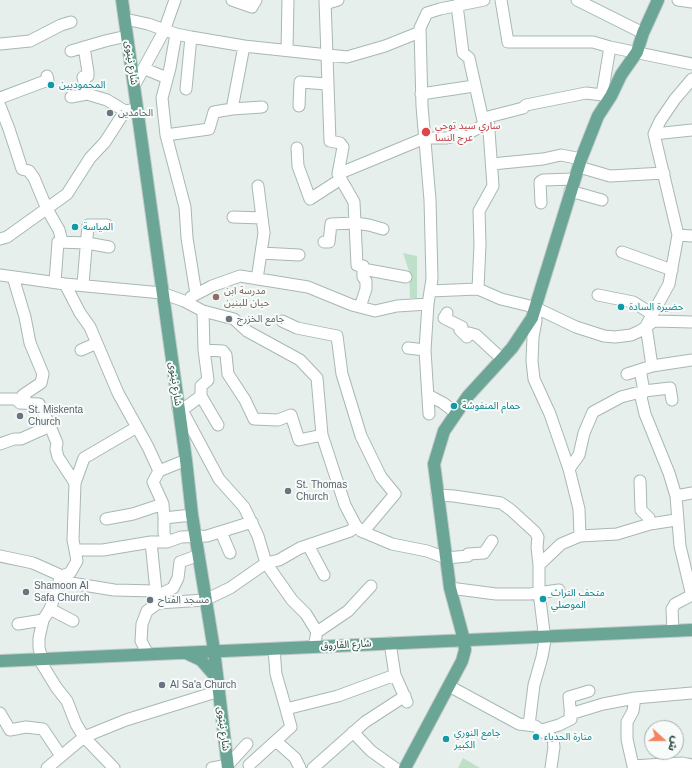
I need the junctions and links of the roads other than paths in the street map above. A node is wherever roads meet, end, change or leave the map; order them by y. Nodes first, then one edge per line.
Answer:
1 (122, 0) edge
2 (175, 0) edge
3 (232, 0) edge
4 (256, 0) edge
5 (288, 0) edge
6 (338, 0) edge
7 (484, 0) edge
8 (501, 0) edge
9 (577, 0) edge
10 (658, 0) edge
11 (678, 0) edge
12 (325, 2) edge
13 (692, 2) edge
14 (437, 5) edge
15 (457, 5) junction
16 (125, 20) junction
17 (71, 22) dead end
18 (164, 31) junction
19 (420, 32) junction
20 (643, 33) junction
21 (176, 34) junction
22 (127, 36) junction
23 (191, 37) junction
24 (0, 44) edge
25 (244, 46) junction
26 (84, 47) junction
27 (610, 47) junction
28 (287, 50) junction
29 (71, 51) dead end
30 (637, 52) junction
31 (326, 55) junction
32 (692, 64) edge
33 (145, 69) junction
34 (47, 76) dead end
35 (167, 78) junction
36 (692, 79) edge
37 (327, 84) junction
38 (134, 86) junction
39 (474, 86) junction
40 (186, 90) dead end
41 (87, 94) junction
42 (422, 94) junction
43 (607, 95) junction
44 (0, 98) edge
45 (71, 98) dead end
46 (0, 106) edge
47 (299, 106) dead end
48 (262, 107) dead end
49 (232, 109) junction
50 (131, 110) junction
51 (486, 121) junction
52 (692, 130) edge
53 (654, 134) junction
54 (166, 135) junction
55 (424, 138) junction
56 (297, 148) dead end
57 (580, 163) junction
58 (492, 164) junction
59 (664, 173) junction
60 (340, 176) junction
61 (574, 179) junction
62 (258, 186) dead end
63 (570, 191) junction
64 (602, 200) dead end
65 (541, 203) dead end
66 (47, 209) junction
67 (233, 217) dead end
68 (262, 218) junction
69 (355, 223) junction
70 (106, 225) dead end
71 (383, 229) dead end
72 (678, 235) junction
73 (692, 236) edge
74 (0, 239) edge
75 (58, 242) junction
76 (324, 242) dead end
77 (87, 243) junction
78 (109, 247) dead end
79 (622, 252) dead end
80 (261, 253) junction
81 (299, 255) dead end
82 (363, 269) junction
83 (672, 270) junction
84 (0, 275) edge
85 (13, 277) junction
86 (406, 277) dead end
87 (257, 279) junction
88 (60, 283) junction
89 (83, 284) junction
90 (478, 289) junction
91 (430, 291) junction
92 (162, 293) junction
93 (196, 294) junction
94 (598, 295) dead end
95 (184, 301) junction
96 (428, 304) junction
97 (360, 307) junction
98 (534, 307) junction
99 (203, 312) junction
100 (447, 313) dead end
101 (652, 314) junction
102 (282, 321) dead end
103 (692, 322) edge
104 (646, 326) junction
105 (97, 343) junction
106 (408, 348) dead end
107 (81, 350) dead end
108 (204, 350) junction
109 (425, 350) junction
110 (502, 359) junction
111 (692, 360) edge
112 (652, 366) junction
113 (640, 370) junction
114 (627, 374) dead end
115 (644, 391) junction
116 (428, 395) junction
117 (201, 396) junction
118 (0, 398) edge
119 (672, 400) dead end
120 (27, 403) junction
121 (180, 410) junction
122 (456, 412) junction
123 (429, 414) dead end
124 (218, 425) dead end
125 (50, 426) junction
126 (136, 427) junction
127 (322, 435) junction
128 (0, 444) edge
129 (186, 460) junction
130 (569, 470) junction
131 (159, 471) junction
132 (640, 482) dead end
133 (75, 483) junction
134 (692, 493) edge
135 (438, 495) junction
136 (676, 496) junction
137 (163, 504) junction
138 (192, 515) junction
139 (164, 518) junction
140 (106, 519) dead end
141 (676, 520) junction
142 (252, 522) junction
143 (650, 524) junction
144 (359, 529) junction
145 (221, 532) junction
146 (580, 536) junction
147 (196, 537) junction
148 (492, 541) dead end
149 (151, 542) junction
150 (168, 542) junction
151 (308, 545) junction
152 (75, 550) junction
153 (230, 553) dead end
154 (199, 555) junction
155 (0, 556) edge
156 (446, 558) junction
157 (266, 563) junction
158 (539, 565) junction
159 (690, 570) edge
160 (324, 574) dead end
161 (61, 578) junction
162 (371, 586) dead end
163 (450, 588) junction
164 (559, 590) dead end
165 (539, 592) junction
166 (692, 595) edge
167 (157, 597) junction
168 (205, 600) junction
169 (50, 609) junction
170 (43, 620) junction
171 (73, 621) dead end
172 (18, 624) dead end
173 (673, 630) junction
174 (692, 630) edge
175 (317, 632) junction
176 (545, 636) junction
177 (464, 640) junction
178 (390, 643) junction
179 (314, 647) junction
180 (274, 649) junction
181 (214, 650) junction
182 (184, 652) junction
183 (148, 654) junction
184 (40, 659) junction
185 (0, 660) edge
186 (395, 675) junction
187 (218, 686) junction
188 (449, 686) junction
189 (589, 691) dead end
190 (692, 693) edge
191 (636, 698) junction
192 (286, 709) junction
193 (0, 713) edge
194 (570, 714) junction
195 (529, 725) junction
196 (542, 730) junction
197 (353, 732) junction
198 (84, 737) junction
199 (276, 741) junction
200 (247, 744) dead end
201 (61, 756) junction
202 (249, 765) dead end
203 (692, 765) edge
204 (228, 767) edge
205 (648, 767) edge
206 (47, 768) edge
207 (114, 768) edge
208 (212, 768) edge
209 (300, 768) edge
210 (312, 768) edge
211 (404, 768) edge
212 (551, 768) edge

1 - 16 main road, شارع نينوى
2 - 18 street
3 - 4 street
5 - 28 street
6 - 12 street
7 - 15 street
8 - 27 street
9 - 20 street
10 - 20 main road
11 - 13 street
12 - 31 street
14 - 15 street
14 - 19 street
15 - 39 street
16 - 18 street
16 - 22 main road, شارع نينوى
17 - 24 street
18 - 21 street
18 - 33 street
19 - 31 street
19 - 42 street
20 - 30 main road
21 - 23 street
21 - 35 street
22 - 26 street
22 - 38 main road, شارع نينوى
23 - 25 street
23 - 40 street
25 - 28 street
25 - 49 street
26 - 29 street
26 - 41 street
27 - 30 street
27 - 43 street
28 - 31 street
30 - 32 street
30 - 43 main road
31 - 37 street
33 - 35 street
33 - 38 street
34 - 44 street
35 - 54 street
36 - 53 street
37 - 47 street
37 - 60 street
38 - 50 main road, شارع نينوى
39 - 42 street
39 - 51 street
41 - 45 street
41 - 50 street
42 - 55 street
43 - 51 street
43 - 57 main road
46 - 66 street
48 - 49 street
49 - 54 street
50 - 66 street
50 - 92 main road, شارع نينوى
51 - 55 street
51 - 58 street
52 - 53 street
53 - 59 street
54 - 93 street
55 - 60 street
55 - 91 street
56 - 60 street
57 - 58 street
57 - 59 street
57 - 61 main road
58 - 90 street
59 - 72 street
60 - 69 street
61 - 63 main road
61 - 65 street
62 - 68 street
63 - 64 street
63 - 98 main road
66 - 74 street
66 - 75 street
67 - 68 street
68 - 80 street
69 - 71 street
69 - 76 street
69 - 82 street
70 - 77 street
72 - 73 street
72 - 83 street
75 - 77 street
75 - 88 street
77 - 78 street
77 - 89 street
79 - 83 street
80 - 81 street
80 - 87 street
82 - 86 street
82 - 97 street
83 - 101 street
84 - 85 street
85 - 88 street
85 - 120 street
87 - 93 street
87 - 97 street
88 - 89 street
88 - 105 street
89 - 92 street
90 - 91 street
90 - 98 street
91 - 96 street
92 - 95 street
92 - 121 main road, شارع نينوى
93 - 95 street
94 - 101 street
95 - 99 street
96 - 97 street
96 - 109 street
98 - 104 street
98 - 110 main road
98 - 130 street
99 - 108 street
99 - 127 street
100 - 110 street
101 - 104 street
102 - 144 street
103 - 104 street
104 - 112 street
105 - 107 street
105 - 126 street
106 - 109 street
108 - 117 street
108 - 127 street
109 - 116 street
110 - 122 main road
111 - 112 street
112 - 113 street
113 - 114 street
113 - 115 street
115 - 119 street
115 - 130 street
115 - 136 street
116 - 122 street
116 - 123 street
117 - 121 street
117 - 124 street
118 - 120 street
120 - 125 street
121 - 129 main road, شارع نينوى
121 - 142 street
122 - 135 main road
125 - 128 street
125 - 133 street
126 - 131 street
126 - 133 street
127 - 144 street
129 - 131 street
129 - 138 main road, شارع نينوى
130 - 146 street
131 - 137 street
132 - 143 street
133 - 152 street
134 - 136 street
135 - 156 main road
135 - 158 street
136 - 141 street
137 - 139 street
137 - 140 street
138 - 139 street
138 - 147 main road, شارع نينوى
139 - 150 street
141 - 143 street
141 - 159 street
142 - 145 street
142 - 157 street
143 - 146 street
144 - 151 street
144 - 156 street
145 - 147 street
145 - 153 street
146 - 158 street
147 - 150 street
147 - 154 main road, شارع نينوى
148 - 156 street
149 - 150 street
149 - 152 street
149 - 167 street
151 - 157 street
151 - 160 street
152 - 161 street
154 - 167 street
154 - 168 main road, شارع نينوى
155 - 161 street
156 - 163 main road
157 - 168 street
157 - 175 street
158 - 165 street
159 - 166 street
161 - 167 street
161 - 169 street
162 - 175 street
163 - 165 street
163 - 177 main road
164 - 165 street
165 - 176 street
166 - 173 street
167 - 168 street
167 - 183 street
168 - 181 main road, شارع نينوى
169 - 170 street
169 - 171 street
170 - 172 street
170 - 184 street
173 - 174 main road, شارع الفاروق
173 - 176 main road, شارع الفاروق
175 - 179 street
176 - 177 main road, شارع الفاروق
176 - 195 street
177 - 178 main road, شارع الفاروق
177 - 188 main road
178 - 179 main road, شارع الفاروق
178 - 186 street
179 - 180 main road, شارع الفاروق
180 - 181 main road, شارع الفاروق
180 - 192 street
181 - 182 main road, شارع الفاروق
181 - 187 main road, شارع نينوى
182 - 183 main road, شارع الفاروق
182 - 187 main road
183 - 184 main road, شارع الفاروق
184 - 185 main road, شارع الفاروق
184 - 198 street
186 - 192 street
186 - 197 street
187 - 198 street
187 - 204 main road, شارع نينوى
188 - 195 street
188 - 211 main road
189 - 194 street
190 - 191 street
191 - 194 street
191 - 205 street
192 - 199 street
193 - 201 street
194 - 196 street
195 - 196 street
196 - 212 street
197 - 210 street
197 - 211 street
198 - 201 street
198 - 207 street
199 - 202 street
199 - 209 street
200 - 204 street
201 - 206 street
203 - 205 street
204 - 208 street

